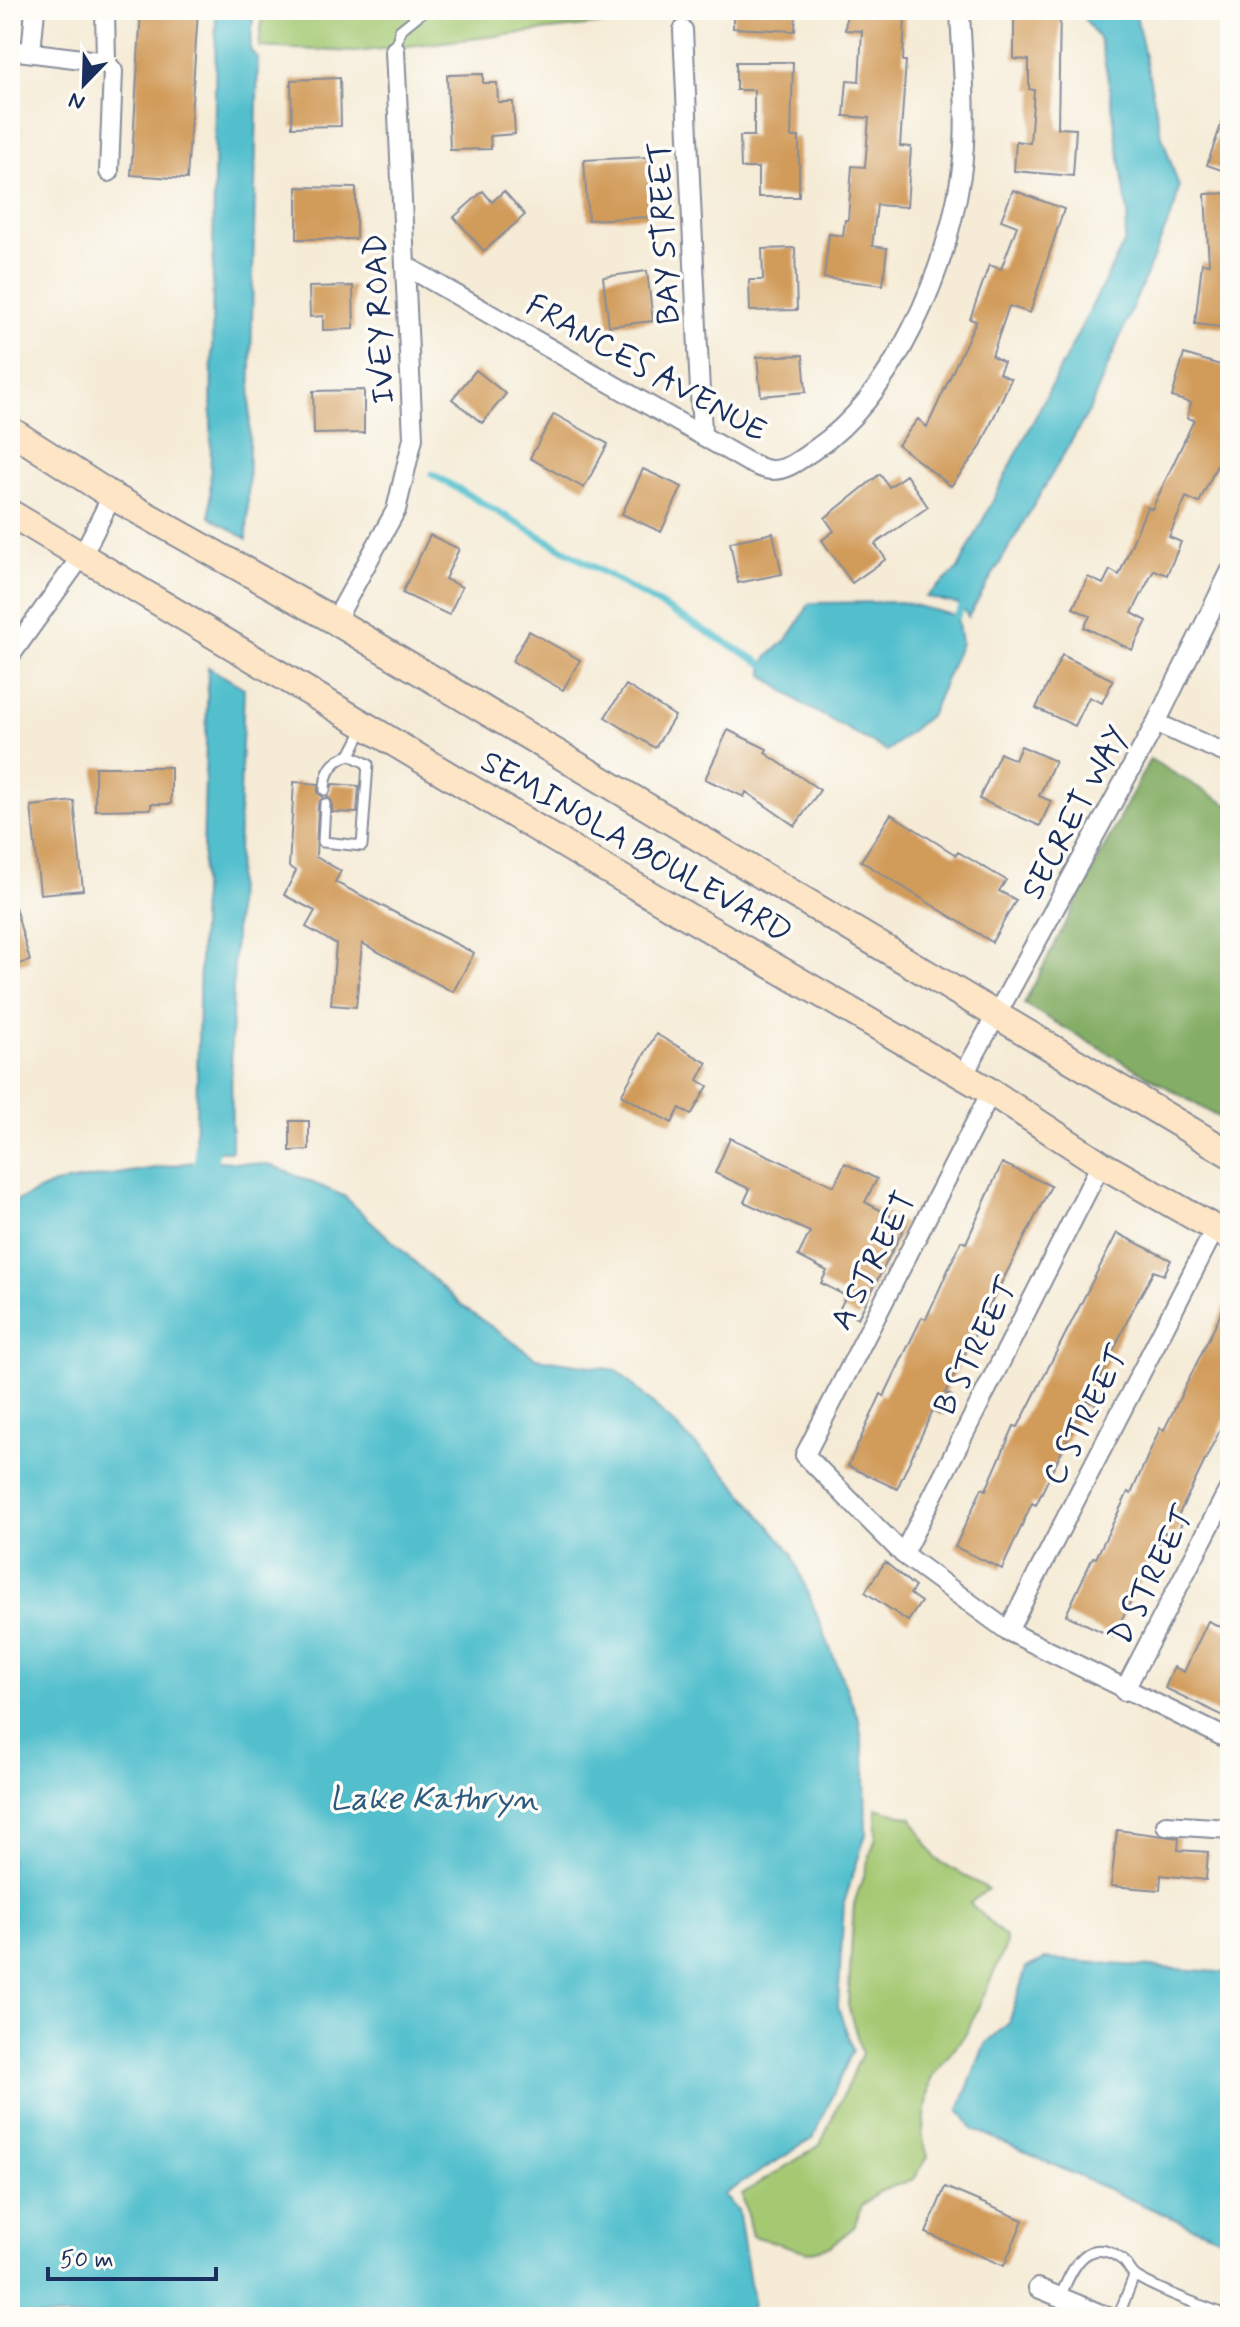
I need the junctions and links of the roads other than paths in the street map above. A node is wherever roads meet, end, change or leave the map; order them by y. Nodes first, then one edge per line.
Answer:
1 (35, 10) edge
2 (105, 10) edge
3 (425, 10) edge
4 (960, 10) edge
5 (683, 30) dead end
6 (10, 50) edge
7 (395, 50) joint
8 (31, 52) junction
9 (106, 62) junction
10 (109, 172) dead end
11 (406, 266) junction
12 (10, 430) edge
13 (702, 434) junction
14 (112, 496) junction
15 (10, 513) edge
16 (83, 554) junction
17 (1230, 572) edge
18 (335, 621) junction
19 (10, 656) edge
20 (1156, 723) junction
21 (365, 725) junction
22 (350, 755) junction
23 (1230, 755) edge
24 (325, 790) dead end
25 (325, 804) dead end
26 (998, 1017) junction
27 (963, 1076) junction
28 (991, 1092) junction
29 (1230, 1154) edge
30 (1101, 1164) junction
31 (1223, 1232) edge
32 (1230, 1487) edge
33 (903, 1554) junction
34 (1008, 1631) junction
35 (1124, 1691) junction
36 (1230, 1734) edge
37 (1166, 1825) dead end
38 (1230, 1829) edge
39 (1134, 2276) junction
40 (1038, 2288) dead end
41 (1060, 2297) junction
42 (1108, 2317) edge
43 (1118, 2317) edge
44 (1230, 2317) edge

1 - 8 street
2 - 9 street
3 - 7 lane, IVEY ROAD
4 - 13 street, FRANCES AVENUE
5 - 13 street, BAY STREET
6 - 8 street
7 - 11 street, IVEY ROAD
8 - 9 street
9 - 10 street
11 - 13 street, FRANCES AVENUE
11 - 18 street, IVEY ROAD
12 - 14 main road, SEMINOLA BOULEVARD
14 - 16 street
14 - 18 main road, SEMINOLA BOULEVARD
15 - 16 main road, SEMINOLA BOULEVARD
16 - 19 street
16 - 21 main road, SEMINOLA BOULEVARD
17 - 20 street, SECRET WAY
18 - 26 main road, SEMINOLA BOULEVARD
20 - 23 street
20 - 26 street, SECRET WAY
21 - 22 lane
21 - 27 main road, SEMINOLA BOULEVARD
22 - 24 lane
22 - 25 lane
26 - 27 street, SECRET WAY
26 - 29 main road, SEMINOLA BOULEVARD
27 - 28 main road, SEMINOLA BOULEVARD
28 - 30 main road, SEMINOLA BOULEVARD
28 - 33 street, A STREET
30 - 31 main road, SEMINOLA BOULEVARD
30 - 33 street, B STREET
31 - 34 street, C STREET
32 - 35 street, D STREET
33 - 34 street
34 - 35 street
35 - 36 street
37 - 38 street
39 - 41 lane
39 - 43 lane
39 - 44 lane
40 - 41 street
41 - 42 street

